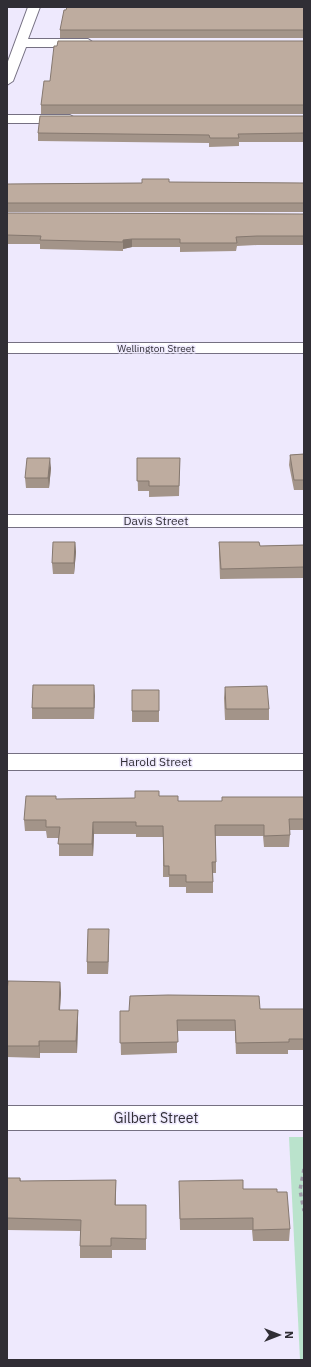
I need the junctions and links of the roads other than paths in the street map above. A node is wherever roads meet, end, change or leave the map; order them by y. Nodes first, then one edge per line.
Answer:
1 (34, 7) edge
2 (21, 42) junction
3 (100, 43) edge
4 (7, 81) edge
5 (7, 119) edge
6 (85, 119) edge
7 (7, 348) edge
8 (304, 348) edge
9 (7, 521) edge
10 (304, 521) edge
11 (7, 762) edge
12 (304, 762) edge
13 (7, 1118) edge
14 (304, 1118) edge

1 - 2 street
2 - 3 street
2 - 4 street
5 - 6 street
7 - 8 street, Wellington Street
9 - 10 street, Davis Street
11 - 12 street, Harold Street
13 - 14 street, Gilbert Street

